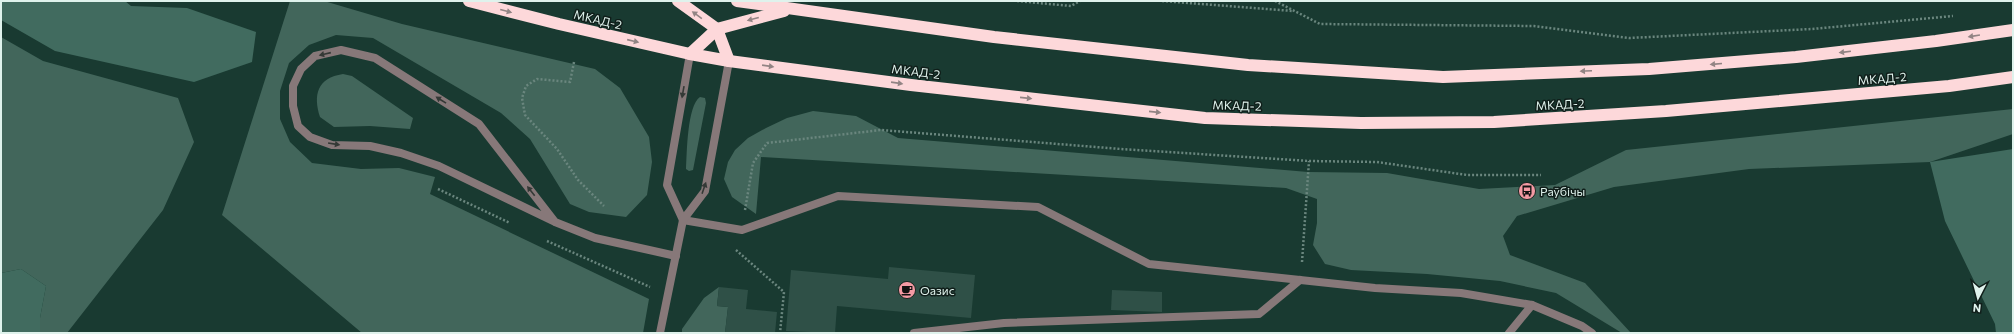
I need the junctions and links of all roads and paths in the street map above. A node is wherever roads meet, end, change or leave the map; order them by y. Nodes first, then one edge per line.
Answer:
1 (469, 1) edge
2 (678, 1) edge
3 (737, 1) edge
4 (1017, 1) edge
5 (1080, 1) edge
6 (1162, 1) edge
7 (1275, 1) edge
8 (788, 9) junction
9 (1296, 11) junction
10 (1959, 15) dead end
11 (716, 29) junction
12 (2013, 30) edge
13 (690, 54) junction
14 (729, 61) junction
15 (574, 62) dead end
16 (2013, 77) edge
17 (1309, 161) junction
18 (1541, 175) dead end
19 (604, 206) dead end
20 (683, 220) junction
21 (555, 222) junction
22 (742, 230) junction
23 (736, 250) dead end
24 (676, 256) junction
25 (589, 261) dead end
26 (1300, 280) junction
27 (654, 289) dead end
28 (1532, 305) junction
29 (660, 333) edge
30 (780, 333) edge
31 (914, 333) edge
32 (1510, 333) edge
33 (1592, 333) edge

1 -> 13 highway, МКАД-2
11 -> 2 highway
3 - 8 highway
4 - 5 path
6 - 9 path
7 - 9 path
8 -> 11 highway
12 -> 8 highway
9 - 10 path
11 - 13 highway
11 - 14 highway
13 - 14 highway, МКАД-2
13 -> 20 street
14 -> 16 highway, МКАД-2
20 -> 14 street
15 - 19 path
17 - 18 path
17 - 22 path
17 - 26 path
20 - 22 street
20 - 24 street
21 -> 21 street
21 - 24 street
22 - 26 street
23 - 30 path
24 - 29 street
25 - 27 path
26 - 28 street
26 - 31 street
28 - 32 street
28 - 33 street

